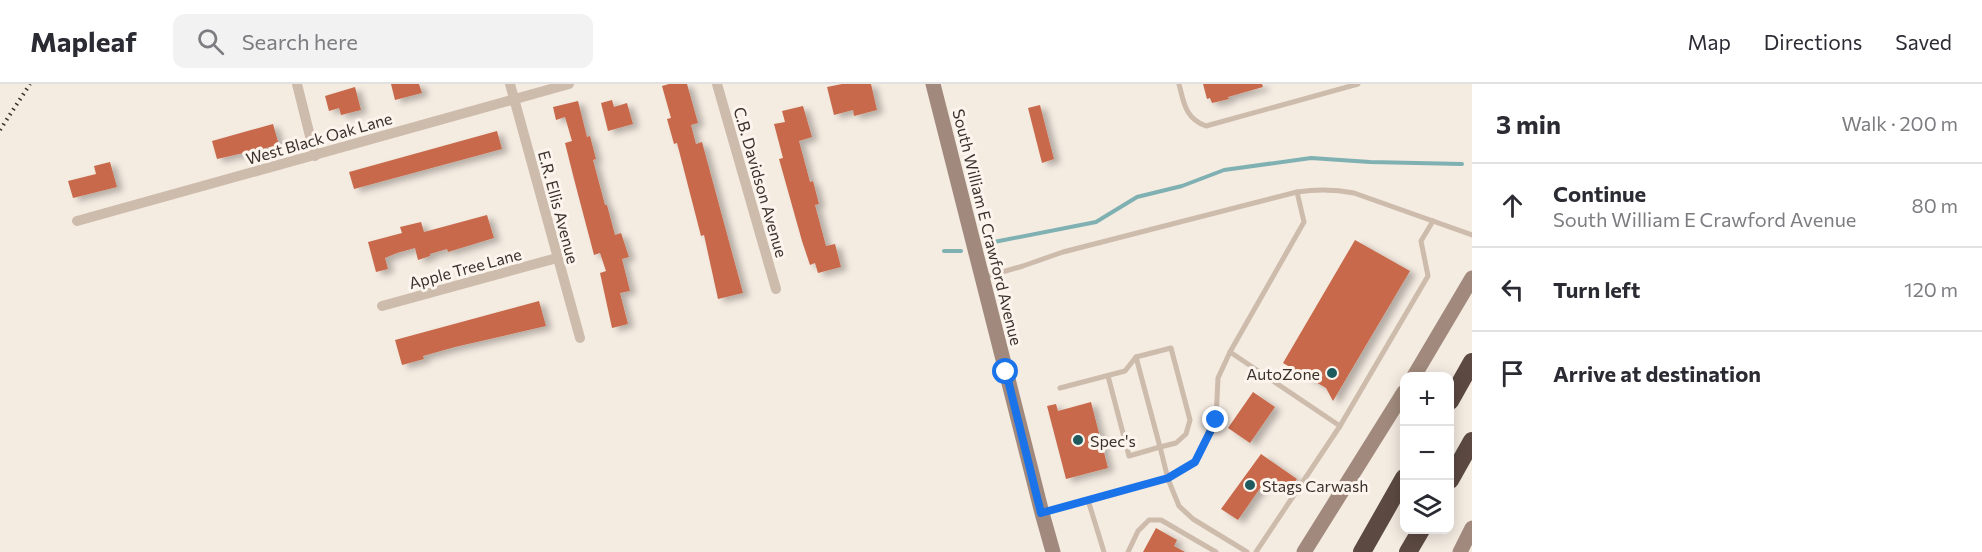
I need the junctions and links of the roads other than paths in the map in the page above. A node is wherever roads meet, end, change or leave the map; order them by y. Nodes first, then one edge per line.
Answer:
1 (297, 84) edge
2 (510, 84) edge
3 (569, 84) edge
4 (717, 84) edge
5 (933, 84) edge
6 (1179, 84) edge
7 (1358, 84) edge
8 (514, 99) junction
9 (315, 156) junction
10 (1297, 192) junction
11 (77, 221) dead end
12 (1433, 221) junction
13 (1472, 235) edge
14 (557, 258) junction
15 (983, 277) junction
16 (1472, 278) edge
17 (776, 289) dead end
18 (382, 306) dead end
19 (580, 338) dead end
20 (1230, 352) junction
21 (1136, 357) junction
22 (1472, 362) edge
23 (1416, 372) edge
24 (1108, 376) junction
25 (1060, 388) dead end
26 (1454, 393) edge
27 (1400, 398) edge
28 (1340, 426) junction
29 (1472, 441) edge
30 (1160, 447) junction
31 (1454, 472) edge
32 (1168, 478) junction
33 (1403, 480) edge
34 (1088, 500) junction
35 (1041, 513) junction
36 (1472, 528) edge
37 (1419, 534) edge
38 (1053, 552) edge
39 (1104, 552) edge
40 (1128, 552) edge
41 (1216, 552) edge
42 (1247, 552) edge
43 (1256, 552) edge
44 (1304, 552) edge
45 (1362, 552) edge
46 (1408, 552) edge
47 (1460, 552) edge

1 - 9 street
2 - 8 street, E.R. Ellis Avenue
3 - 8 street, West Black Oak Lane
4 - 17 street, C.B. Davidson Avenue
5 - 15 main road, South William E Crawford Avenue
6 - 7 lane
8 - 9 street, West Black Oak Lane
8 - 14 street, E.R. Ellis Avenue
9 - 11 street, West Black Oak Lane
10 - 12 lane
10 - 15 lane
10 - 20 lane
12 - 13 lane
12 - 28 lane
14 - 18 street, Apple Tree Lane
14 - 19 street, E.R. Ellis Avenue
15 - 35 main road, South William E Crawford Avenue
16 - 23 main road
20 - 28 lane
20 - 32 lane
21 - 24 lane
21 - 30 lane
21 - 30 lane
22 - 26 highway
24 - 25 lane
24 - 30 lane
27 - 44 main road
28 - 43 lane
29 - 31 highway
30 - 32 lane
32 - 34 lane
32 - 42 lane
33 - 45 highway
34 - 35 lane
34 - 39 lane
35 - 38 main road, South William E Crawford Avenue
36 - 47 main road
37 - 46 highway
40 - 41 lane

